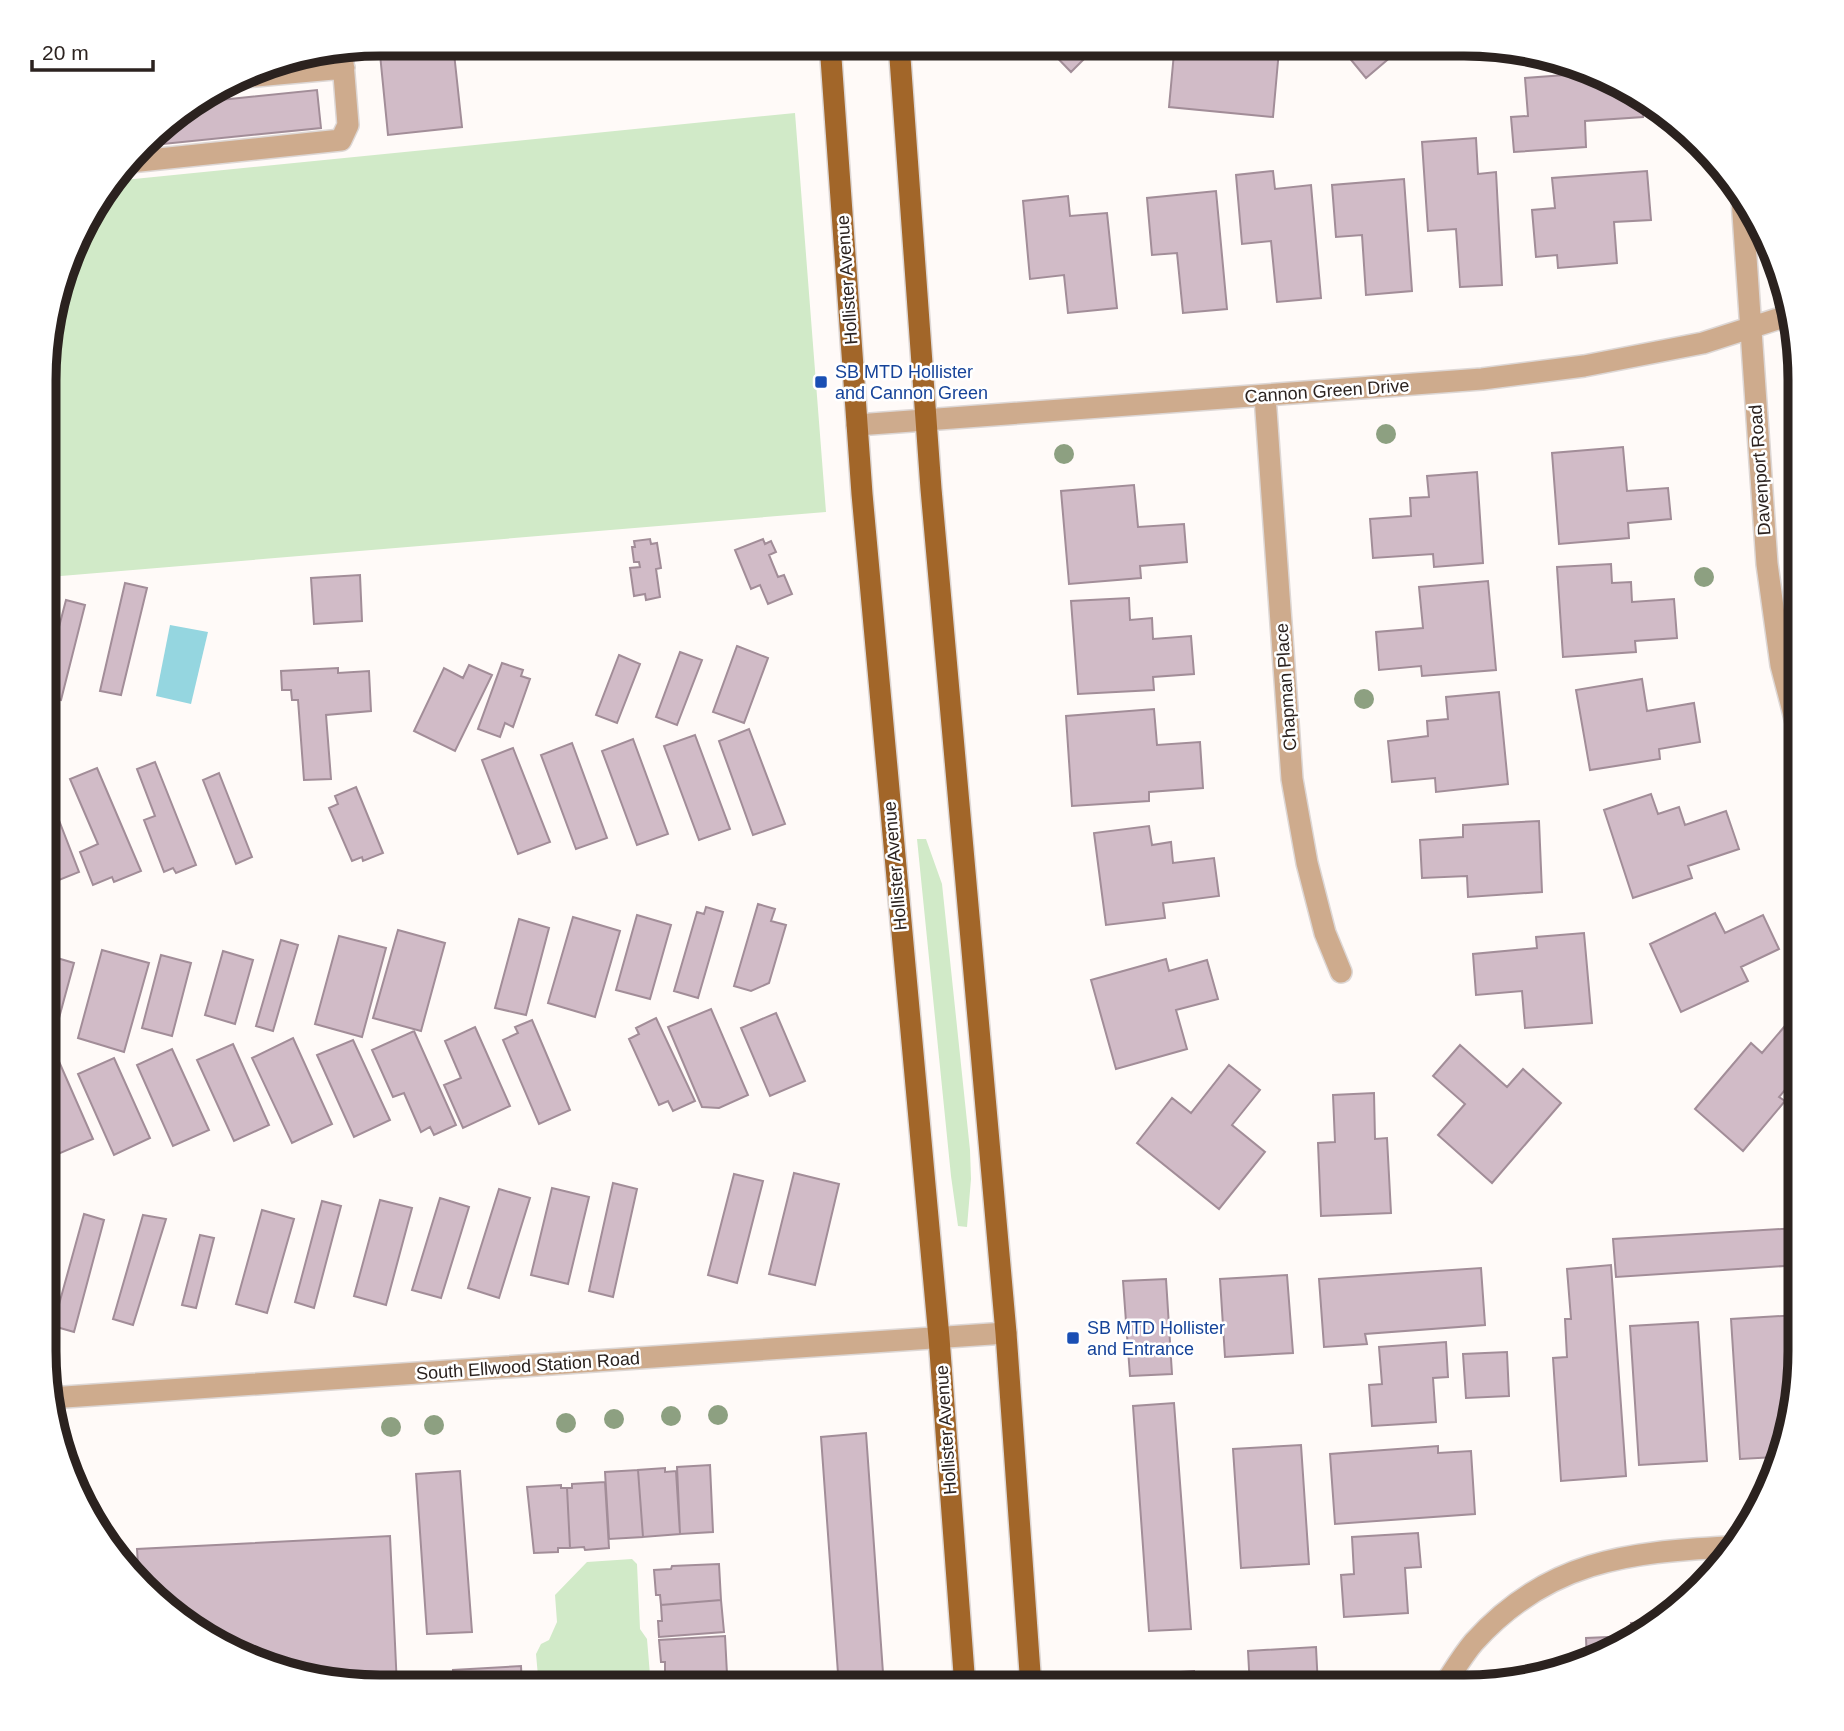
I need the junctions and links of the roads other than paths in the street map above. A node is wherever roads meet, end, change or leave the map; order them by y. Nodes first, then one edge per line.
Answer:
1 (831, 56) edge
2 (900, 56) edge
3 (343, 59) edge
4 (291, 68) edge
5 (141, 161) edge
6 (1743, 215) edge
7 (1782, 318) edge
8 (1751, 329) junction
9 (1265, 396) junction
10 (927, 420) junction
11 (857, 425) junction
12 (1788, 692) edge
13 (1341, 972) dead end
14 (1006, 1333) junction
15 (939, 1338) junction
16 (60, 1397) edge
17 (1721, 1547) edge
18 (964, 1675) edge
19 (1030, 1675) edge
20 (1451, 1675) edge

1 - 11 main road, Hollister Avenue
2 - 10 main road
3 - 4 street
3 - 5 street
6 - 8 street, Davenport Road
7 - 8 street, Cannon Green Drive
8 - 9 street, Cannon Green Drive
8 - 12 street, Davenport Road
9 - 10 street, Cannon Green Drive
9 - 13 street, Chapman Place
10 - 11 street, Cannon Green Drive
10 - 14 main road
11 - 15 main road, Hollister Avenue
14 - 15 street, South Ellwood Station Road
14 - 19 main road
15 - 16 street, South Ellwood Station Road
15 - 18 main road, Hollister Avenue
17 - 20 street

